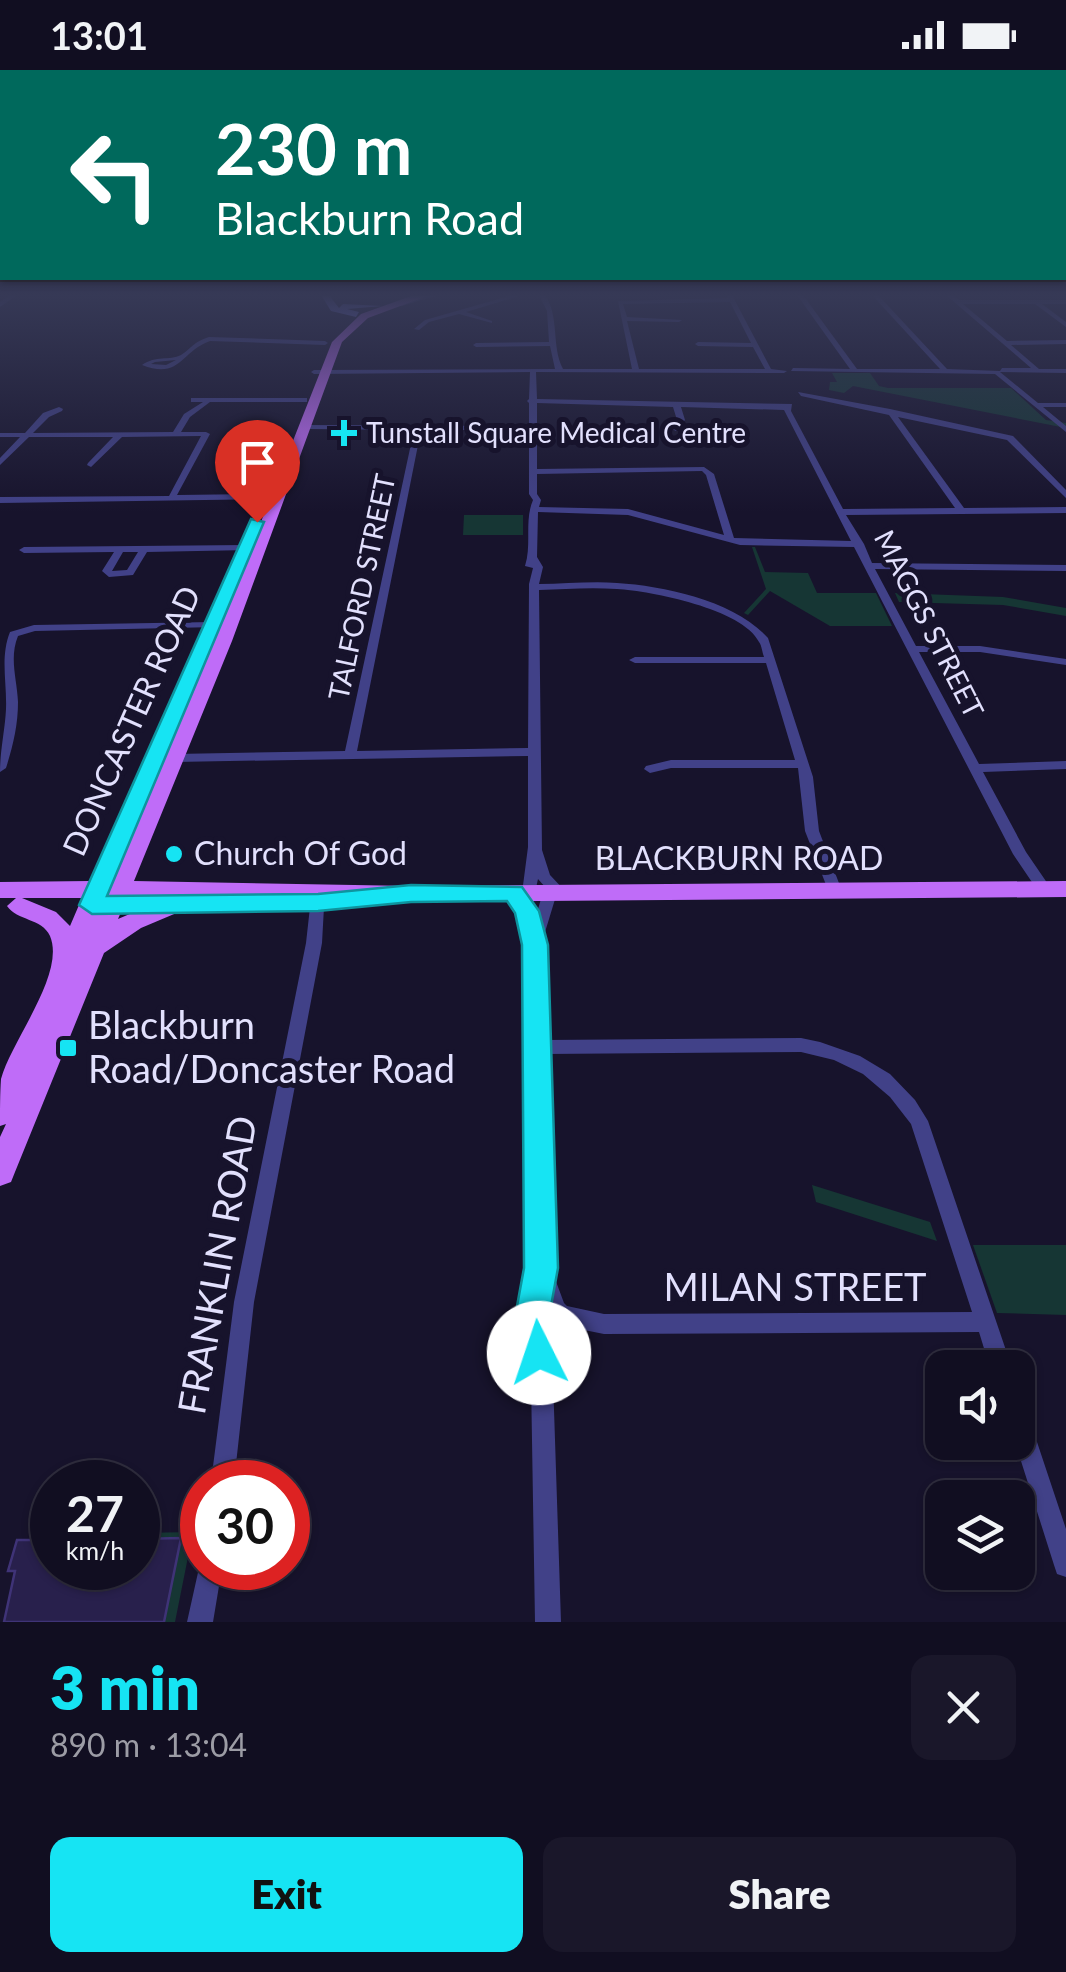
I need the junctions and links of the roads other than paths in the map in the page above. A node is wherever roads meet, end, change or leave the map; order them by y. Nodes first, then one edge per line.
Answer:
1 (323, 367) edge
2 (338, 367) edge
3 (635, 367) edge
4 (767, 367) edge
5 (852, 367) edge
6 (942, 367) edge
7 (1032, 367) edge
8 (556, 370) joint
9 (347, 371) junction
10 (533, 371) junction
11 (636, 371) junction
12 (769, 371) junction
13 (855, 371) junction
14 (945, 371) junction
15 (1019, 371) joint
16 (1036, 371) junction
17 (1066, 371) edge
18 (322, 372) junction
19 (366, 372) junction
20 (1001, 372) junction
21 (790, 373) junction
22 (194, 400) dead end
23 (304, 400) junction
24 (207, 402) junction
25 (531, 402) junction
26 (795, 402) junction
27 (1036, 405) junction
28 (1066, 405) edge
29 (677, 407) junction
30 (59, 409) dead end
31 (893, 414) junction
32 (307, 427) junction
33 (418, 427) junction
34 (532, 427) junction
35 (676, 429) dead end
36 (1066, 430) edge
37 (120, 434) junction
38 (176, 434) junction
39 (0, 435) edge
40 (27, 435) junction
41 (0, 464) edge
42 (91, 465) dead end
43 (532, 471) junction
44 (1066, 495) edge
45 (172, 496) junction
46 (272, 496) junction
47 (0, 500) edge
48 (533, 509) junction
49 (961, 510) junction
50 (1066, 510) edge
51 (842, 511) junction
52 (730, 540) junction
53 (859, 543) junction
54 (144, 548) junction
55 (246, 548) junction
56 (120, 549) junction
57 (24, 550) dead end
58 (872, 567) junction
59 (1066, 568) edge
60 (534, 582) junction
61 (213, 625) junction
62 (914, 649) junction
63 (635, 660) dead end
64 (770, 660) junction
65 (1066, 662) edge
66 (535, 755) junction
67 (350, 756) junction
68 (174, 758) junction
69 (803, 764) junction
70 (974, 765) junction
71 (1066, 765) edge
72 (0, 768) edge
73 (650, 769) dead end
74 (535, 847) junction
75 (110, 855) junction
76 (1055, 890) edge
77 (831, 891) junction
78 (538, 892) junction
79 (106, 897) junction
80 (12, 898) edge
81 (322, 898) junction
82 (178, 904) junction
83 (535, 945) junction
84 (98, 946) junction
85 (65, 967) junction
86 (537, 1047) junction
87 (0, 1114) edge
88 (0, 1172) edge
89 (986, 1322) junction
90 (551, 1325) junction
91 (995, 1350) edge
92 (225, 1460) edge
93 (1032, 1460) edge
94 (1066, 1565) edge
95 (206, 1590) edge
96 (200, 1622) edge
97 (548, 1622) edge

1 - 18 main road, DONCASTER ROAD
2 - 9 street
3 - 11 street
4 - 12 street
5 - 13 street
6 - 14 street
7 - 16 street
8 - 10 street
8 - 11 street
9 - 18 street
9 - 19 street
10 - 19 street
10 - 25 street
11 - 12 street
12 - 21 street
13 - 14 street
13 - 21 street
14 - 20 street
15 - 16 street
15 - 20 street
16 - 17 street
18 - 19 street
18 - 23 main road, DONCASTER ROAD
18 - 32 main road, DONCASTER ROAD
20 - 27 street
21 - 26 street, MAGGS STREET
22 - 24 street
23 - 24 street
23 - 46 main road, DONCASTER ROAD
24 - 38 street
25 - 29 street
25 - 34 street
26 - 29 street
26 - 31 street
26 - 51 street, MAGGS STREET
27 - 28 street
27 - 36 street
29 - 35 street
30 - 40 street
31 - 44 street
31 - 49 street
32 - 33 street
32 - 46 main road, DONCASTER ROAD
33 - 34 street
33 - 67 street, TALFORD STREET
34 - 43 street
37 - 38 street
37 - 40 street
37 - 42 street
38 - 45 street
39 - 40 street
40 - 41 street
43 - 48 street
43 - 52 street
45 - 46 street
45 - 47 street
46 - 55 main road, DONCASTER ROAD
46 - 68 main road, DONCASTER ROAD
48 - 52 street
48 - 60 street
49 - 50 street
49 - 51 street
51 - 53 street, MAGGS STREET
52 - 53 street
53 - 58 street, MAGGS STREET
54 - 55 street
54 - 56 street
54 - 56 street
55 - 61 main road, DONCASTER ROAD
56 - 57 street
58 - 59 street
58 - 62 street, MAGGS STREET
60 - 64 street
60 - 66 street
61 - 72 street
61 - 75 main road, DONCASTER ROAD
62 - 65 street
62 - 70 street, MAGGS STREET
63 - 64 street
64 - 69 street
66 - 67 street
66 - 74 street
67 - 68 street
68 - 79 main road, DONCASTER ROAD
69 - 73 street
69 - 77 street
70 - 71 street
70 - 76 street, MAGGS STREET
74 - 78 street
74 - 78 street
75 - 79 main road, DONCASTER ROAD
75 - 80 main road
76 - 77 main road, BLACKBURN ROAD
77 - 78 main road, BLACKBURN ROAD
78 - 81 main road, BLACKBURN ROAD
78 - 83 street
78 - 83 street
79 - 80 main road, BLACKBURN ROAD
79 - 81 main road, BLACKBURN ROAD
79 - 82 main road, BLACKBURN ROAD
79 - 84 main road, DONCASTER ROAD
79 - 85 main road, DONCASTER ROAD
80 - 85 main road
81 - 82 main road, BLACKBURN ROAD
81 - 92 street, FRANKLIN ROAD
82 - 84 main road
83 - 86 street
84 - 88 main road, DONCASTER ROAD
85 - 87 main road, DONCASTER ROAD
86 - 89 street
86 - 90 street
89 - 90 street, MILAN STREET
89 - 91 street
90 - 97 street
93 - 94 street
95 - 96 street

